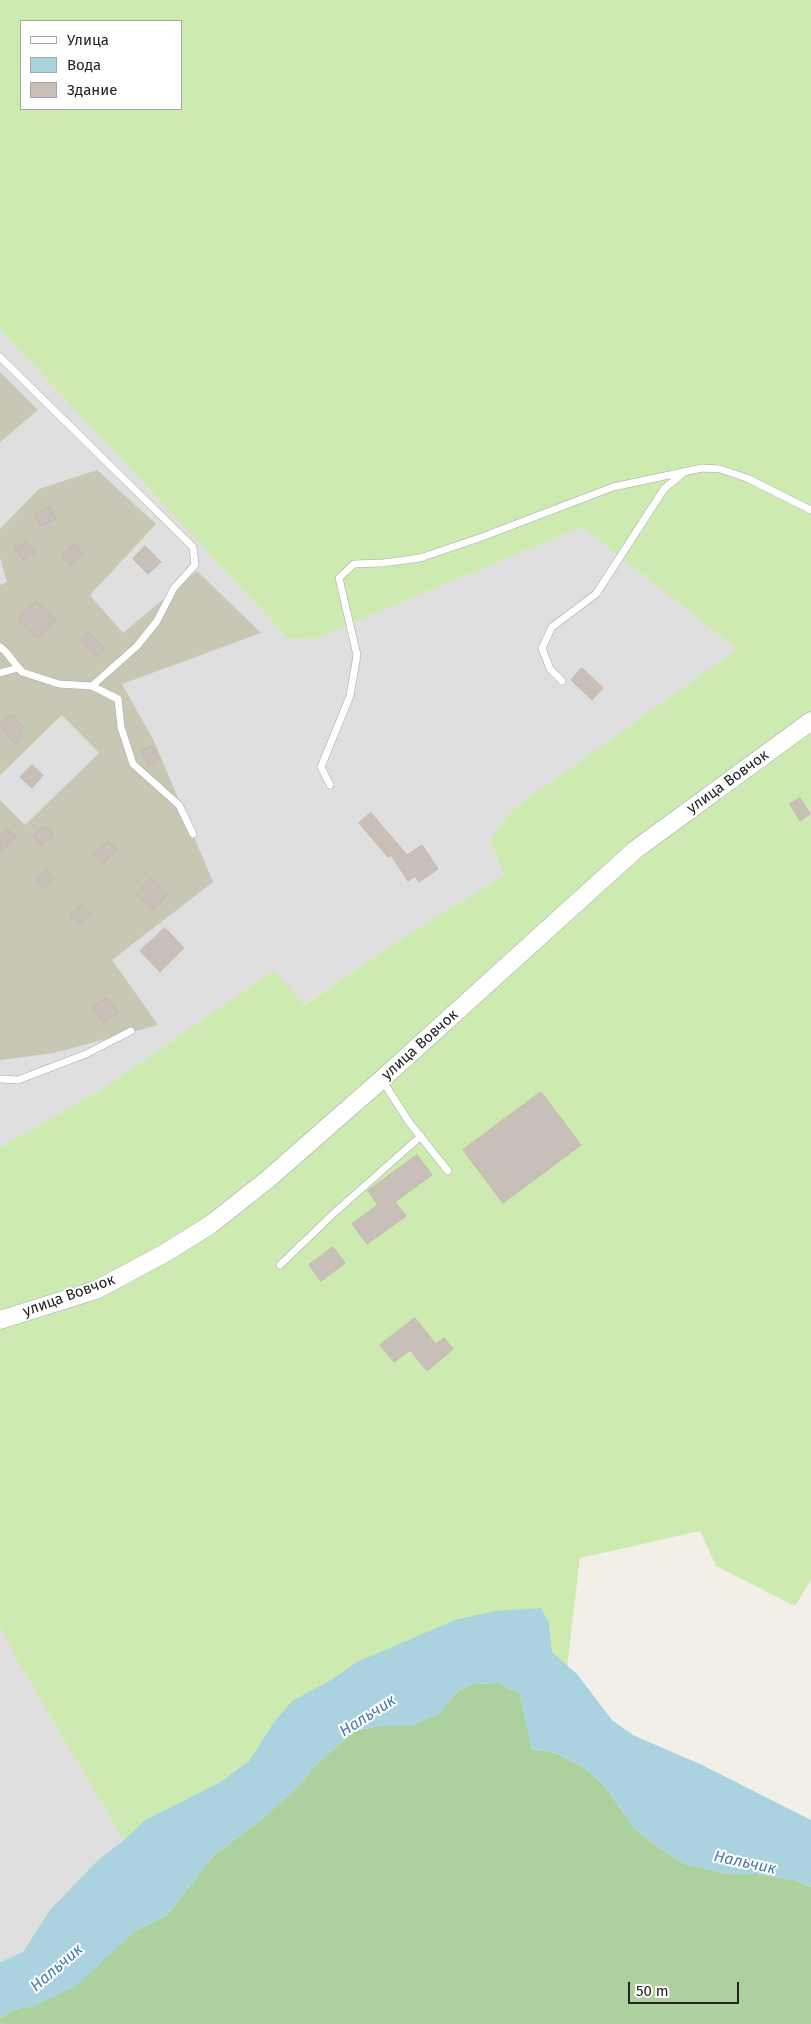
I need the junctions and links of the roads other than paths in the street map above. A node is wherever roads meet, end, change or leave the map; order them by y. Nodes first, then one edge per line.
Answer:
1 (0, 357) edge
2 (684, 472) junction
3 (811, 510) edge
4 (0, 647) edge
5 (18, 668) junction
6 (0, 672) edge
7 (562, 681) dead end
8 (92, 686) junction
9 (811, 721) edge
10 (330, 785) dead end
11 (193, 834) dead end
12 (131, 1031) dead end
13 (0, 1079) edge
14 (381, 1080) junction
15 (421, 1136) junction
16 (448, 1171) dead end
17 (280, 1265) dead end
18 (0, 1320) edge

1 - 8 lane
2 - 3 lane
2 - 7 lane
2 - 10 lane
4 - 5 lane
5 - 6 lane
5 - 8 lane
8 - 11 lane
9 - 14 street, улица Вовчок
12 - 13 lane
14 - 15 lane
14 - 18 street, улица Вовчок
15 - 16 lane
15 - 17 lane

